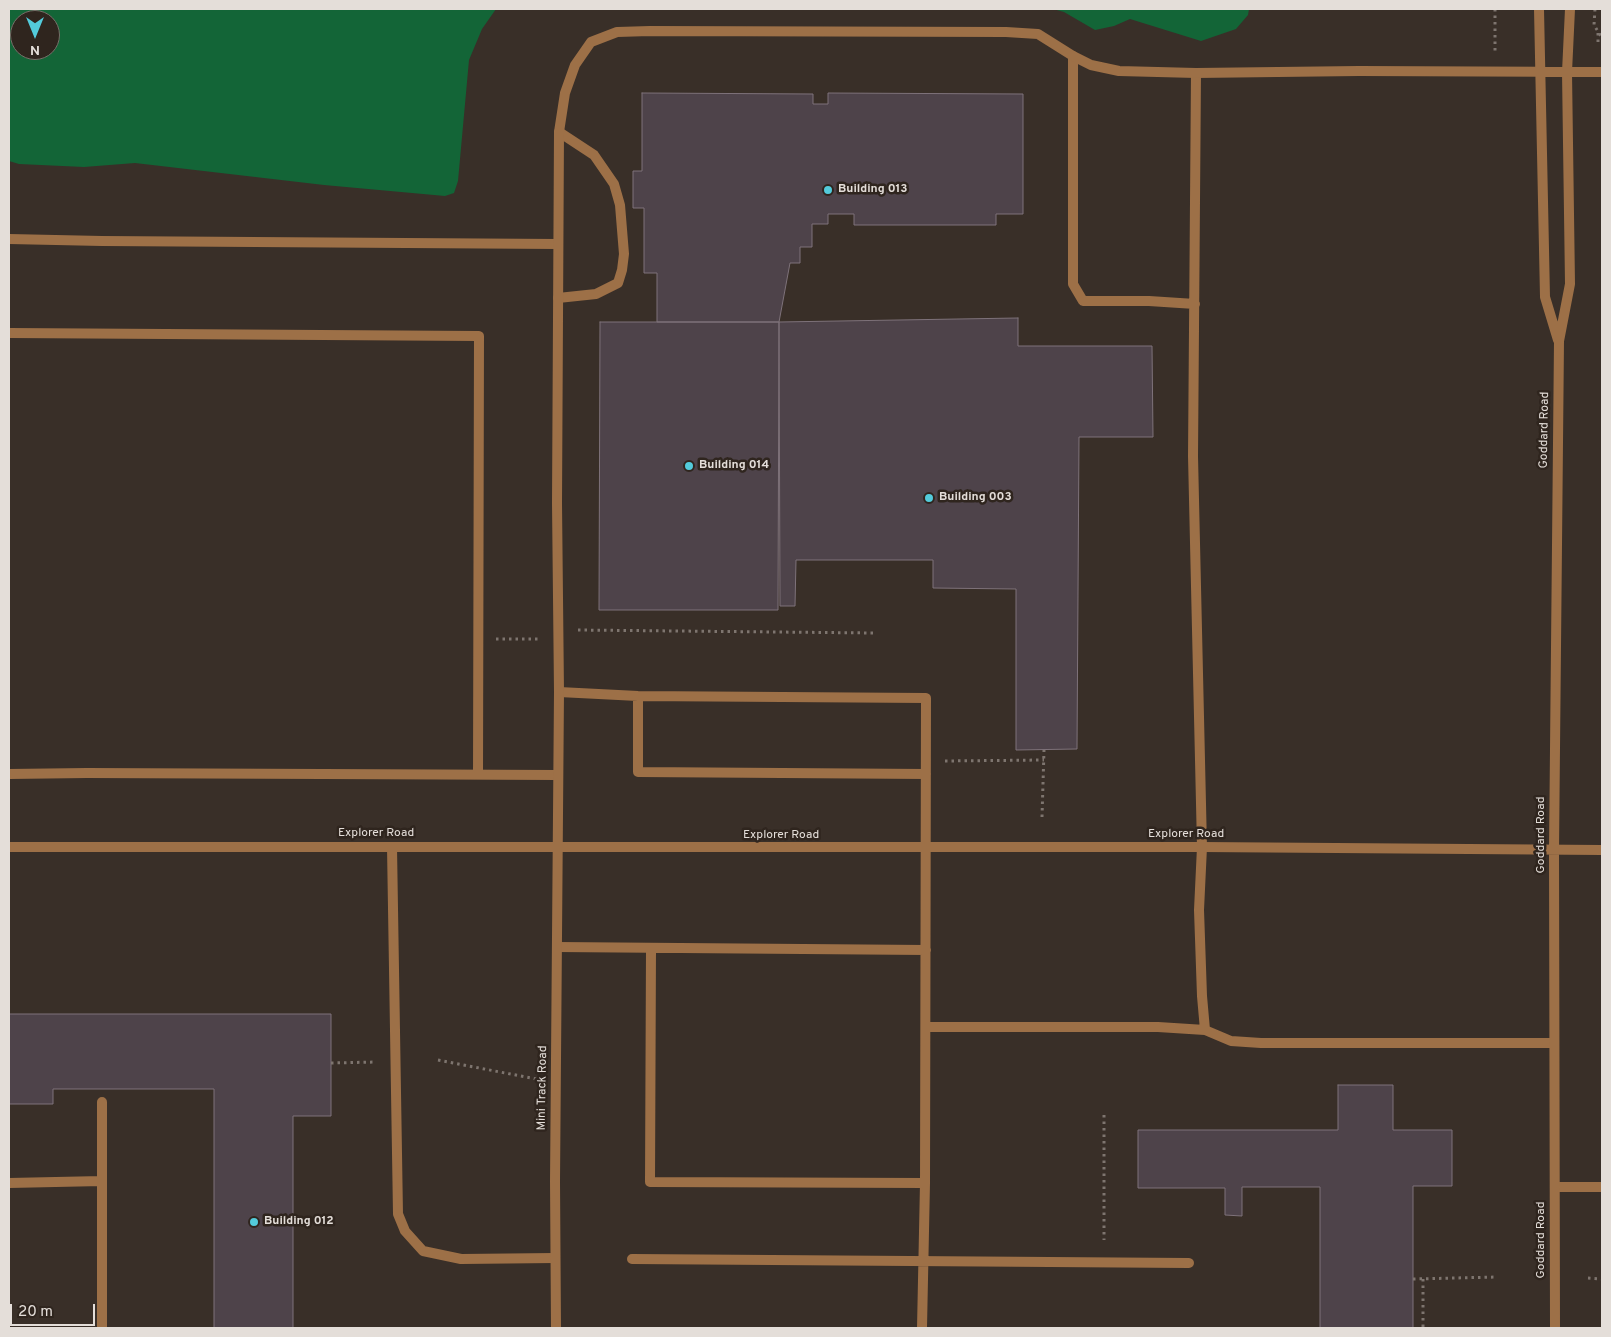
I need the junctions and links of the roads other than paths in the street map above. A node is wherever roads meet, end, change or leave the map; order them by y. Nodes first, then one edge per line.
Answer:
1 (1539, 9) edge
2 (1570, 9) edge
3 (1073, 56) junction
4 (1540, 72) junction
5 (1567, 72) junction
6 (1602, 72) edge
7 (1196, 73) junction
8 (559, 132) junction
9 (9, 238) edge
10 (558, 244) junction
11 (558, 298) junction
12 (1195, 304) junction
13 (9, 333) edge
14 (1559, 341) junction
15 (559, 692) junction
16 (638, 696) junction
17 (9, 774) edge
18 (478, 774) junction
19 (926, 774) junction
20 (558, 775) junction
21 (9, 847) edge
22 (392, 847) junction
23 (1202, 847) junction
24 (558, 848) junction
25 (926, 848) junction
26 (1554, 850) junction
27 (1602, 850) edge
28 (557, 947) junction
29 (651, 949) junction
30 (926, 950) junction
31 (926, 1027) junction
32 (1205, 1030) junction
33 (1554, 1043) junction
34 (102, 1102) dead end
35 (102, 1181) junction
36 (9, 1183) edge
37 (925, 1183) junction
38 (1555, 1187) junction
39 (1602, 1187) edge
40 (555, 1258) junction
41 (632, 1259) dead end
42 (923, 1260) junction
43 (1189, 1263) dead end
44 (102, 1328) edge
45 (556, 1328) edge
46 (922, 1328) edge
47 (1555, 1328) edge

1 - 4 street, Goddard Road
2 - 5 street, Goddard Road
3 - 7 street, Mini Track Road
3 - 8 street, Mini Track Road
3 - 12 street
4 - 5 street, Mini Track Road
4 - 7 street, Mini Track Road
4 - 14 street, Goddard Road
5 - 6 street, Mini Track Road
5 - 14 street, Goddard Road
7 - 12 street
8 - 10 street, Mini Track Road
8 - 11 street
9 - 10 street
10 - 11 street, Mini Track Road
11 - 15 street, Mini Track Road
12 - 23 street
13 - 18 street
14 - 26 street, Goddard Road
15 - 16 street
15 - 20 street, Mini Track Road
16 - 19 street
16 - 19 street
17 - 18 street
18 - 20 street
19 - 25 street
20 - 24 street, Mini Track Road
21 - 22 street, Explorer Road
22 - 24 street, Explorer Road
22 - 40 street
23 - 25 street, Explorer Road
23 - 26 street, Explorer Road
23 - 32 street
24 - 25 street, Explorer Road
24 - 28 street, Mini Track Road
25 - 30 street
26 - 27 street, Explorer Road
26 - 33 street, Goddard Road
28 - 29 street
28 - 40 street, Mini Track Road
29 - 30 street
29 - 37 street
30 - 31 street
31 - 32 street
31 - 37 street
32 - 33 street
33 - 38 street, Goddard Road
34 - 35 street
35 - 36 street
35 - 44 street
37 - 42 street
38 - 39 street
38 - 47 street, Goddard Road
40 - 45 street, Mini Track Road
41 - 42 street
42 - 43 street
42 - 46 street

